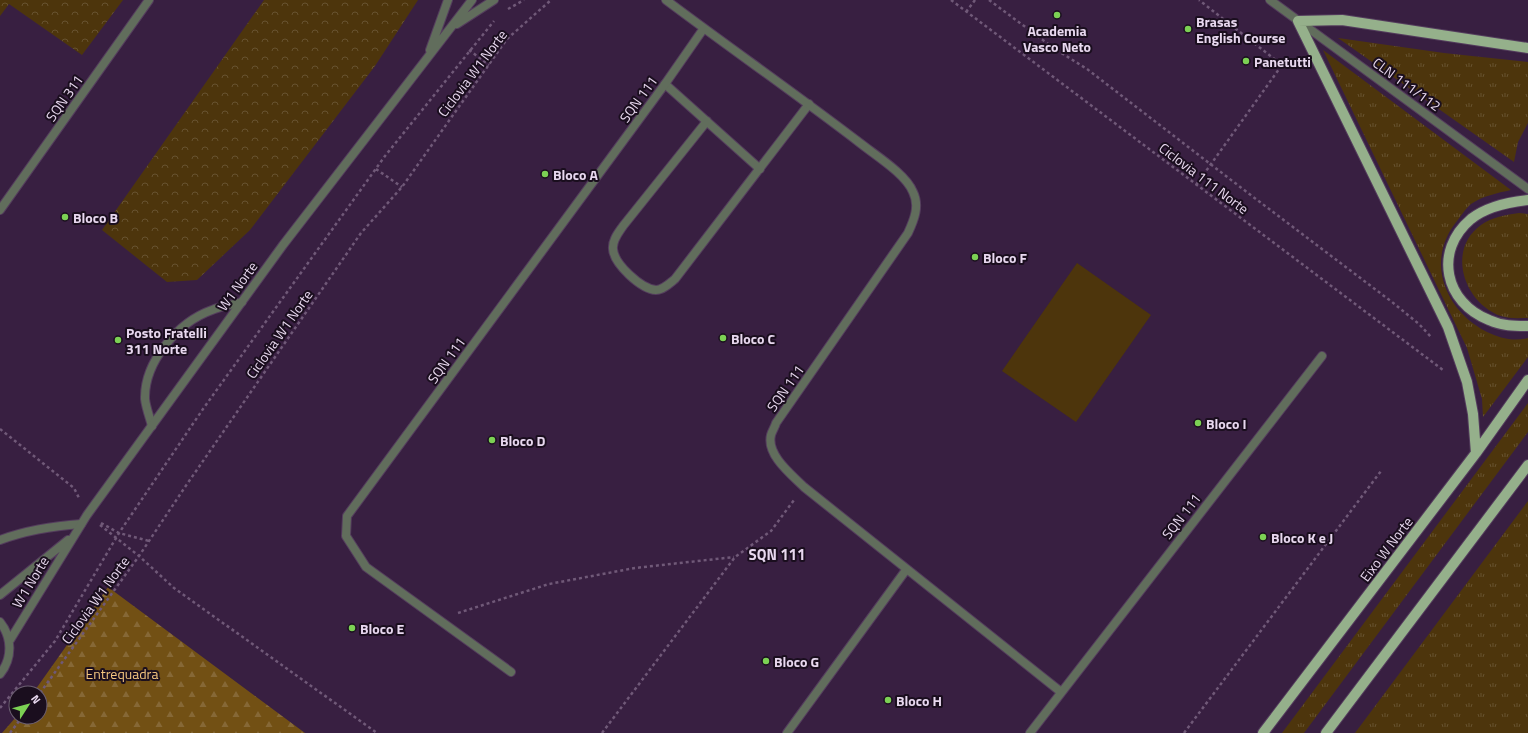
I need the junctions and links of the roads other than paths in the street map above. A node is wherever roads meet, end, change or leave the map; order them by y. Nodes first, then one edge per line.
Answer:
1 (148, 0) edge
2 (448, 0) edge
3 (472, 0) edge
4 (494, 0) edge
5 (666, 0) edge
6 (1270, 0) edge
7 (1298, 20) junction
8 (452, 28) junction
9 (704, 28) junction
10 (1528, 48) edge
11 (428, 55) junction
12 (665, 84) junction
13 (809, 104) junction
14 (707, 121) junction
15 (760, 168) junction
16 (1528, 189) edge
17 (1528, 200) edge
18 (0, 210) edge
19 (242, 302) junction
20 (1528, 326) edge
21 (1322, 356) dead end
22 (1528, 380) edge
23 (152, 426) junction
24 (1476, 454) junction
25 (1528, 465) edge
26 (81, 524) junction
27 (72, 537) junction
28 (0, 540) edge
29 (906, 570) junction
30 (0, 595) edge
31 (0, 622) edge
32 (10, 640) junction
33 (511, 672) dead end
34 (0, 674) edge
35 (1061, 692) junction
36 (787, 733) edge
37 (1030, 733) edge
38 (1263, 733) edge
39 (1326, 733) edge

1 - 18 street, SQN 311
2 - 11 street, W1 Norte
3 - 8 street, W1 Norte
4 - 8 street
5 - 9 street, SQN 111
6 - 7 street, CLN 111/112
7 - 10 main road
7 - 16 street, CLN 111/112
7 - 24 main road
8 - 11 street, W1 Norte
9 - 12 street, SQN 111
9 - 13 street, SQN 111
11 - 19 street, W1 Norte
12 - 14 street
12 - 33 street, SQN 111
13 - 15 street
13 - 29 street, SQN 111
14 - 15 street
14 - 15 street
17 - 20 main road
19 - 23 street, W1 Norte
19 - 23 street
21 - 35 street, SQN 111
22 - 24 main road, Eixo W Norte
23 - 26 street, W1 Norte
24 - 38 main road, Eixo W Norte
25 - 39 main road
26 - 27 street, W1 Norte
26 - 28 street
27 - 30 street, W1 Norte
27 - 32 street, W1 Norte
29 - 35 street, SQN 111
29 - 36 street
31 - 32 street
32 - 34 street
35 - 37 street, SQN 111

